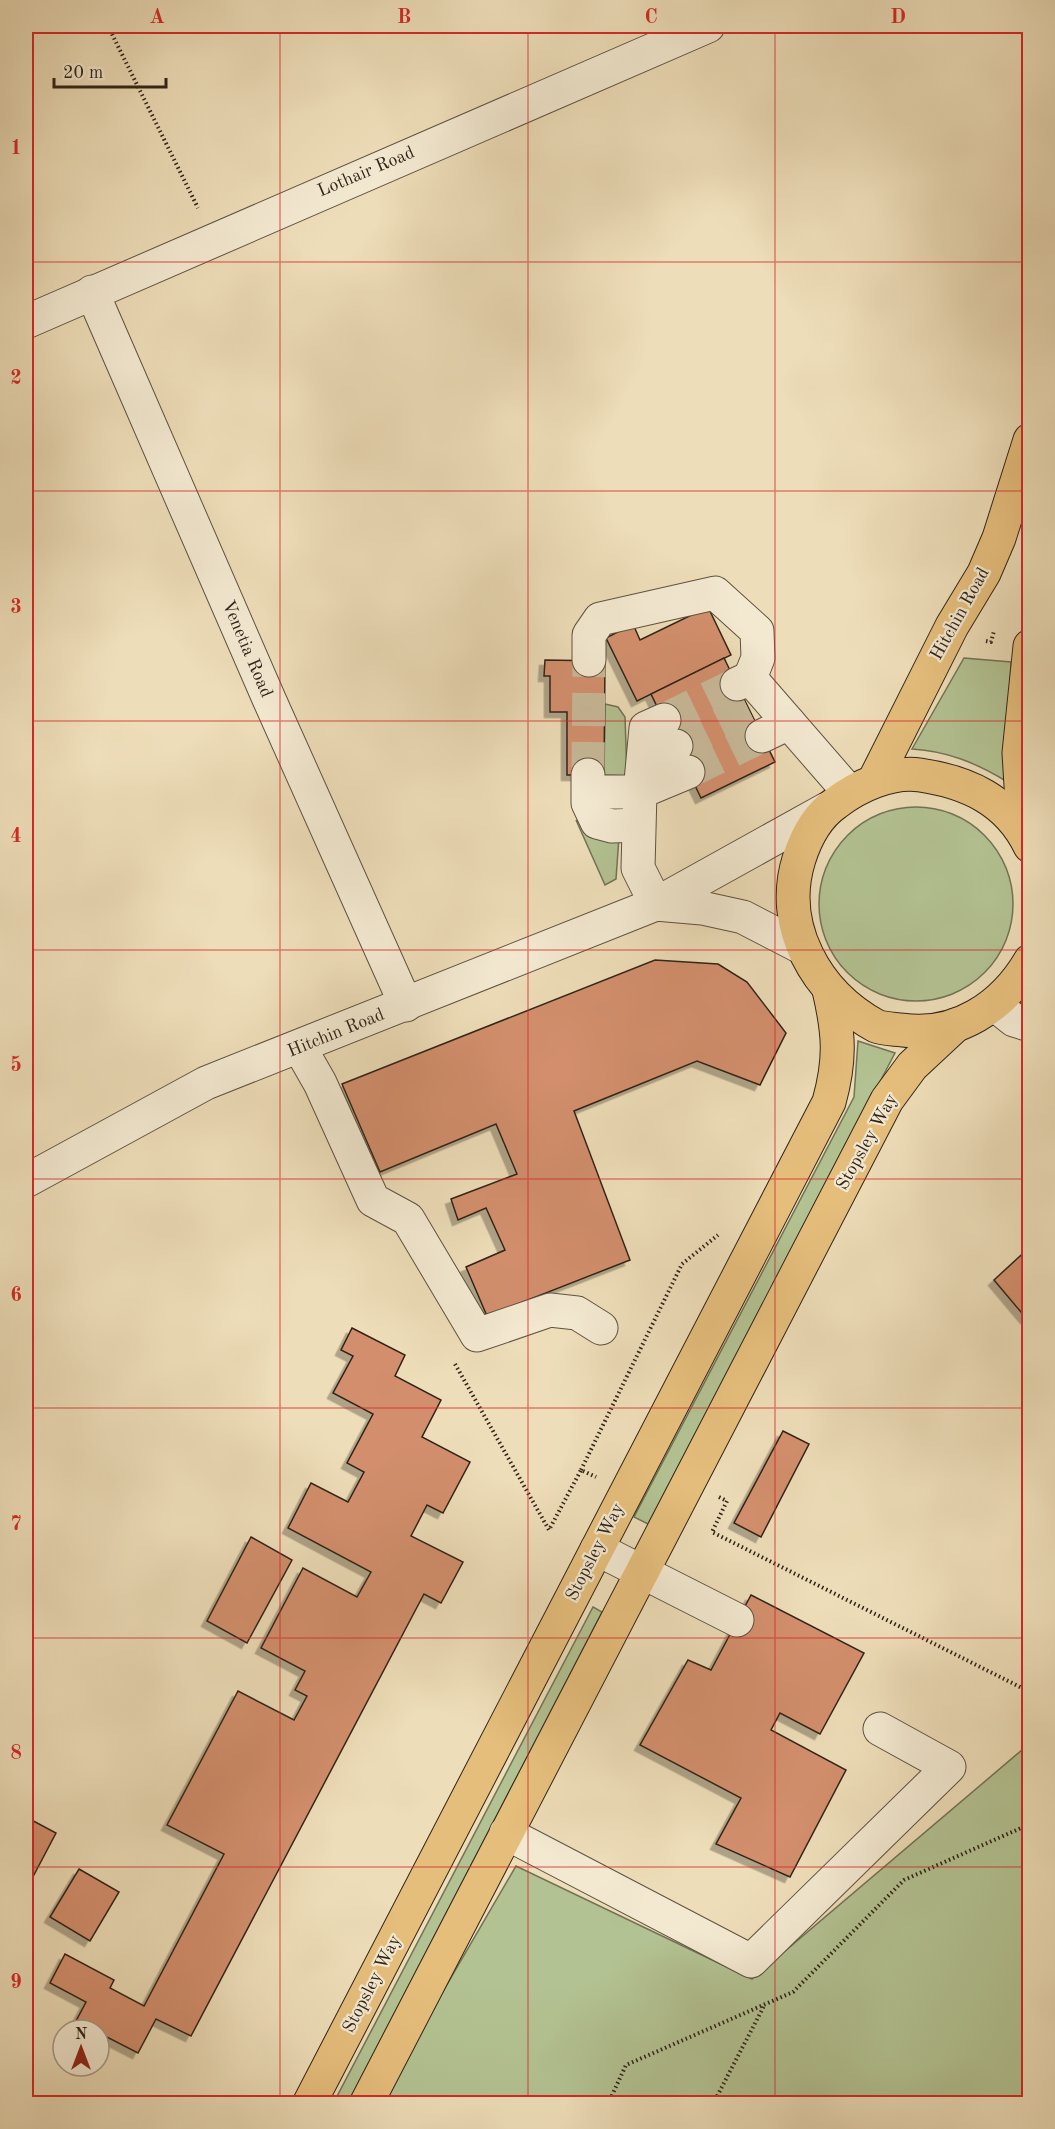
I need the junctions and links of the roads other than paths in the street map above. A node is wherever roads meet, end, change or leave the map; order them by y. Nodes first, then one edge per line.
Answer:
1 (708, 26) edge
2 (92, 292) junction
3 (26, 322) edge
4 (1029, 440) edge
5 (1029, 646) edge
6 (589, 660) tunnel mouth
7 (642, 777) junction
8 (850, 794) junction
9 (638, 825) junction
10 (1027, 840) edge
11 (656, 904) junction
12 (801, 947) junction
13 (1029, 962) edge
14 (829, 990) junction
15 (406, 1005) junction
16 (995, 1005) junction
17 (1029, 1025) edge
18 (957, 1026) junction
19 (300, 1047) junction
20 (26, 1181) edge
21 (601, 1328) dead end
22 (597, 1549) junction
23 (642, 1572) junction
24 (737, 1620) dead end
25 (880, 1729) dead end
26 (506, 1833) junction
27 (309, 2103) edge
28 (366, 2103) edge

1 - 2 street, Lothair Road
2 - 3 street, Lothair Road
2 - 15 street, Venetia Road
4 - 8 main road, Hitchin Road
5 - 10 main road
6 - 8 street
7 - 7 street
7 - 9 street
7 - 9 street
8 - 10 main road
8 - 11 street, Hitchin Road
8 - 12 main road
9 - 11 street
11 - 12 street, Hitchin Road
11 - 15 street, Hitchin Road
12 - 14 main road
13 - 16 main road
14 - 18 main road
14 - 22 main road, Stopsley Way
15 - 19 street, Hitchin Road
16 - 17 street
16 - 18 main road
18 - 23 main road, Stopsley Way
19 - 20 street, Hitchin Road
19 - 21 street
22 - 23 street
22 - 27 main road, Stopsley Way
23 - 24 street
23 - 26 main road, Stopsley Way
25 - 26 street
26 - 28 main road, Stopsley Way

